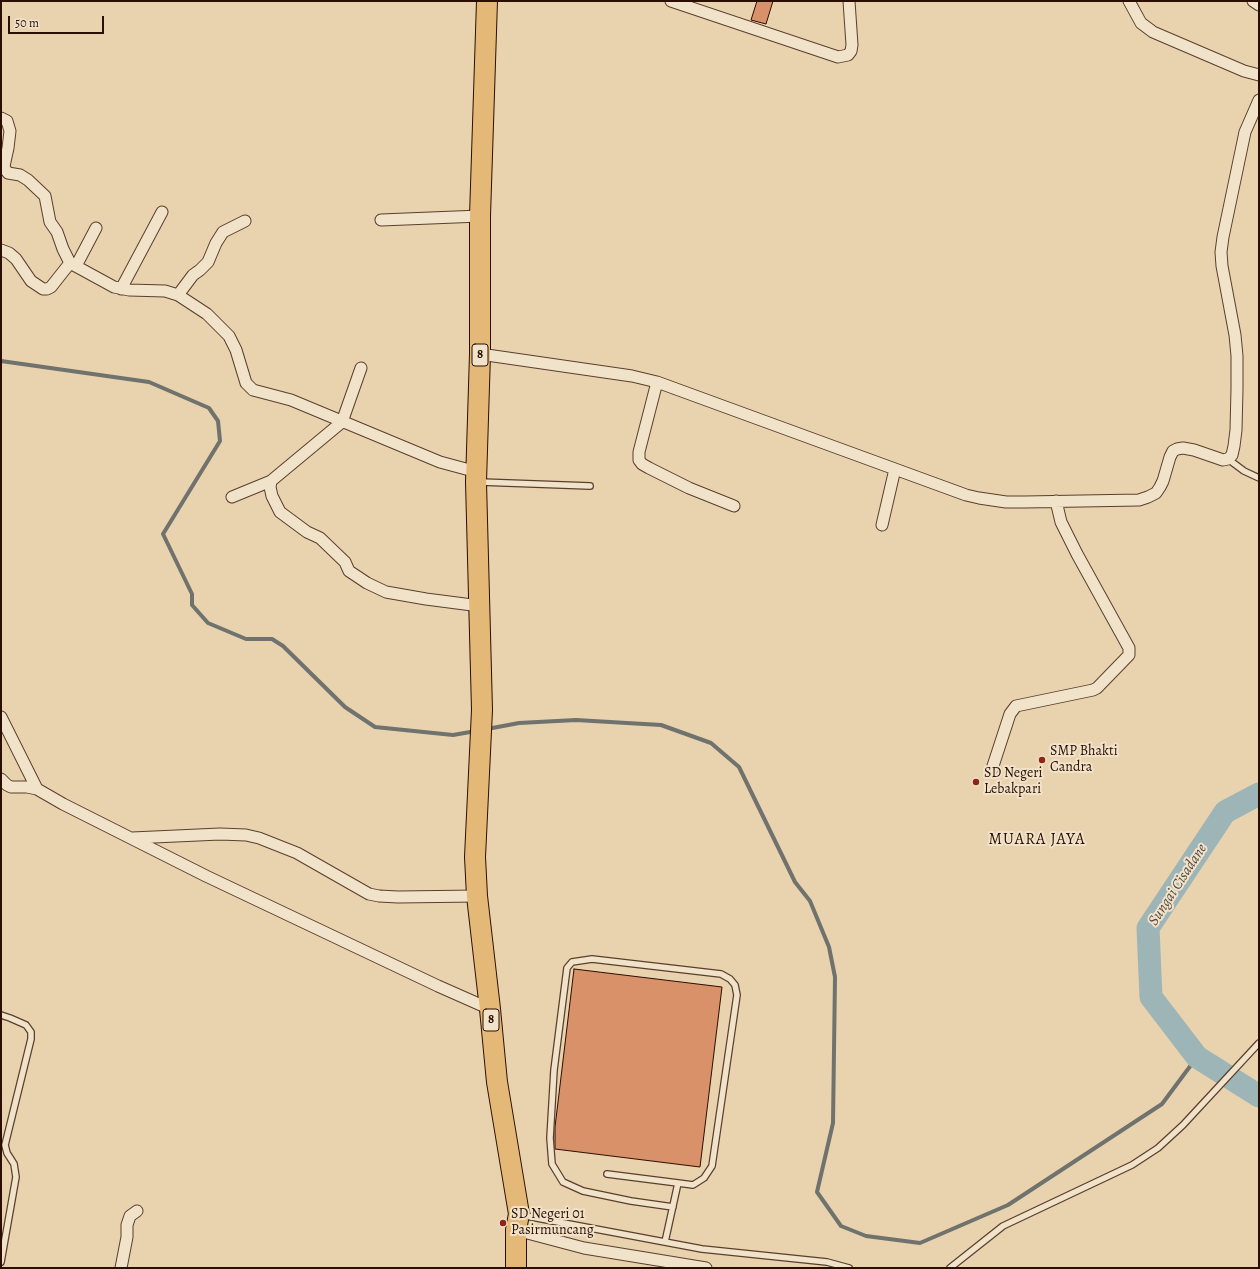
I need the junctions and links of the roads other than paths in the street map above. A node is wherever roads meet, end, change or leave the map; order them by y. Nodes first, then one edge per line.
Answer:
1 (487, 1) edge
2 (672, 1) edge
3 (849, 1) edge
4 (1129, 1) edge
5 (1253, 1) edge
6 (1259, 5) edge
7 (1259, 75) edge
8 (1259, 100) edge
9 (1, 118) edge
10 (162, 212) dead end
11 (480, 216) junction
12 (381, 220) dead end
13 (245, 221) dead end
14 (96, 228) dead end
15 (1, 250) edge
16 (73, 264) junction
17 (121, 289) junction
18 (178, 296) junction
19 (480, 354) junction
20 (360, 368) dead end
21 (657, 382) junction
22 (342, 422) junction
23 (1228, 459) junction
24 (895, 469) junction
25 (476, 477) junction
26 (1259, 478) edge
27 (271, 481) junction
28 (590, 486) dead end
29 (232, 497) dead end
30 (1056, 502) junction
31 (734, 506) dead end
32 (882, 526) dead end
33 (480, 606) junction
34 (1, 717) edge
35 (992, 769) dead end
36 (3, 784) edge
37 (37, 789) junction
38 (131, 838) junction
39 (477, 896) junction
40 (490, 1009) junction
41 (1, 1015) edge
42 (1259, 1043) edge
43 (607, 1174) dead end
44 (678, 1183) junction
45 (672, 1207) junction
46 (137, 1211) dead end
47 (518, 1222) junction
48 (665, 1242) junction
49 (2, 1255) edge
50 (1, 1262) edge
51 (655, 1264) edge
52 (121, 1268) edge
53 (516, 1268) edge
54 (706, 1268) edge
55 (849, 1268) edge
56 (950, 1268) edge

1 - 11 highway, 8
2 - 3 street
4 - 7 street
5 - 6 street
8 - 23 street
9 - 16 street
10 - 17 street
11 - 12 street
11 - 19 highway, 8
13 - 18 street
14 - 16 street
15 - 16 street
16 - 17 street
17 - 18 street
18 - 22 street
19 - 21 street
19 - 25 highway, 8
20 - 22 street
21 - 24 street
21 - 31 street
22 - 25 street
22 - 27 street
23 - 26 lane
23 - 30 street
24 - 30 street
24 - 32 street
25 - 28 lane
25 - 33 highway, 8
27 - 29 street
27 - 33 street
30 - 35 street
33 - 39 highway, 8
34 - 37 street
36 - 37 street
37 - 38 street
38 - 39 street
38 - 40 street
39 - 40 highway, 8
40 - 47 highway, 8
41 - 49 lane
42 - 56 lane
43 - 44 lane
44 - 45 lane
44 - 45 lane
45 - 48 lane
46 - 52 street
47 - 48 lane
47 - 51 street
47 - 53 highway, 8
48 - 55 lane
49 - 50 lane
51 - 54 street

